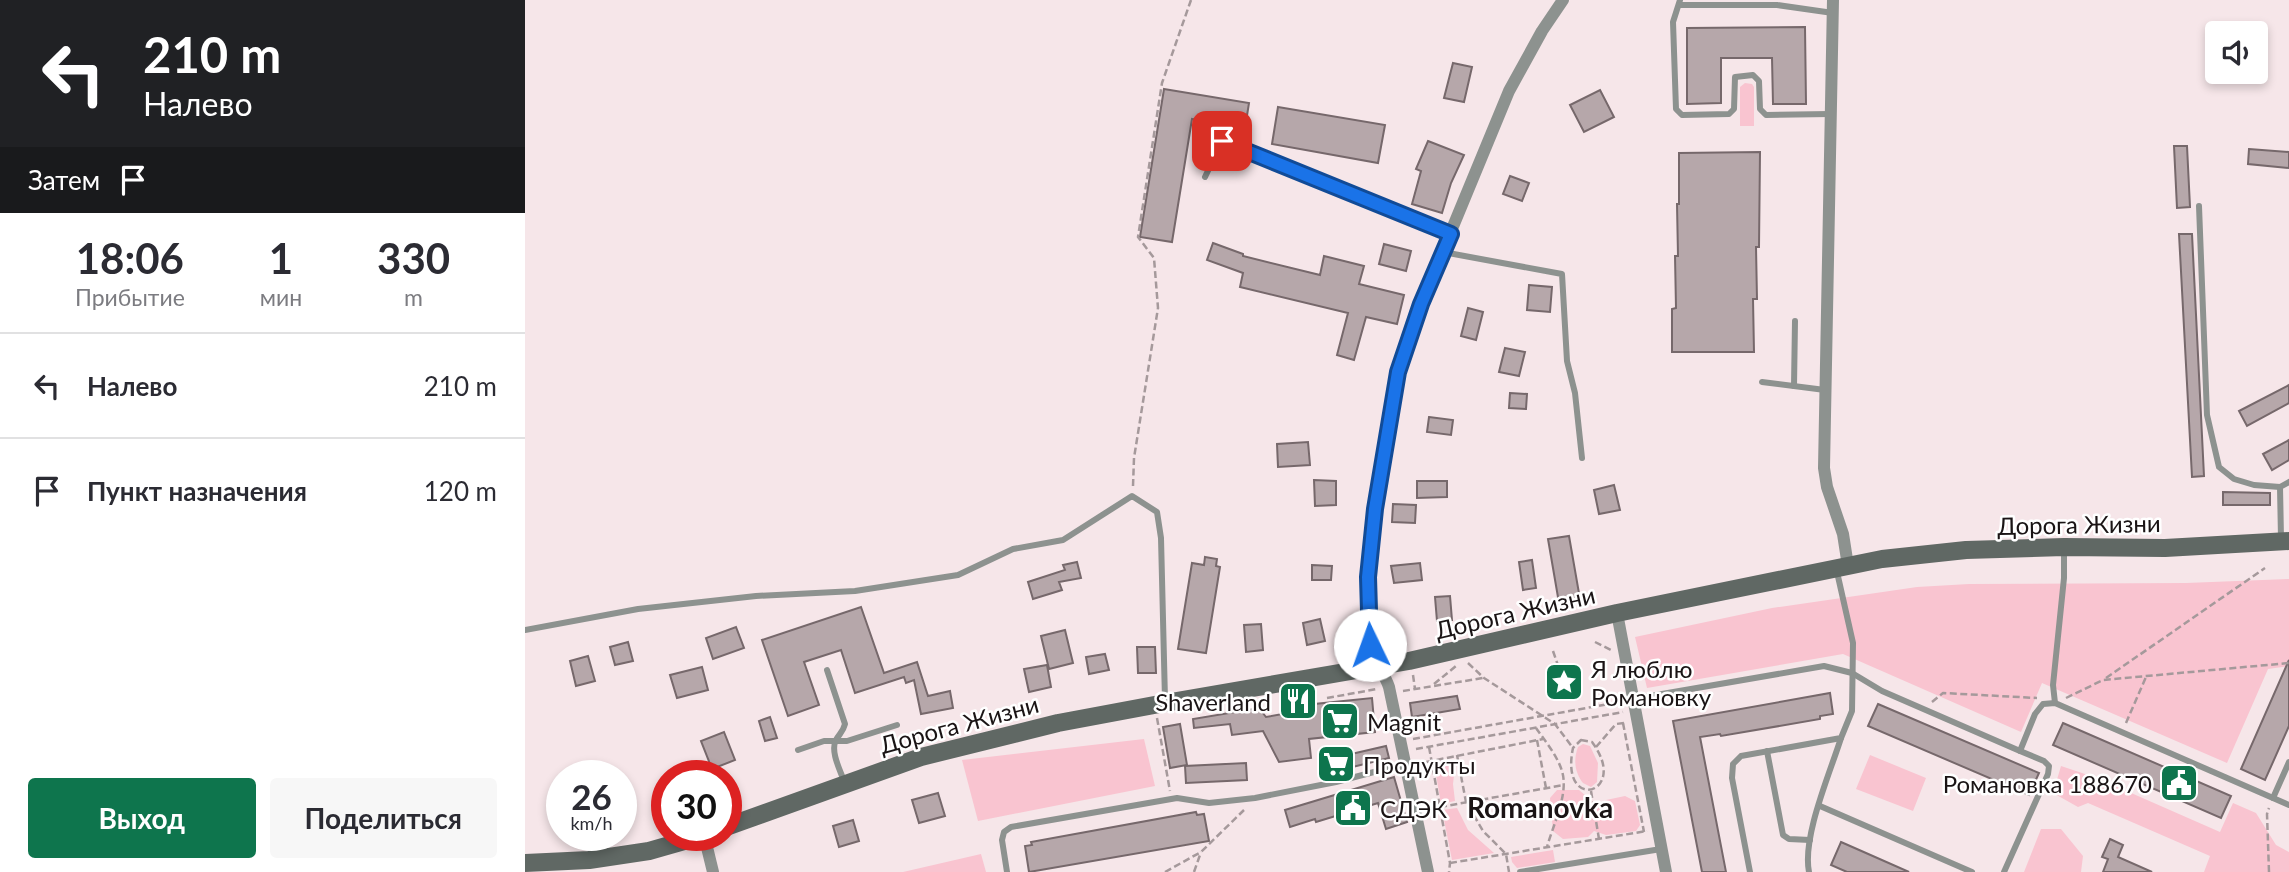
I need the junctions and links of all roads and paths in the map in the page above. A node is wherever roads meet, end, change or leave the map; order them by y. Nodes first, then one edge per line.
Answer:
1 (1191, 0) edge
2 (1563, 0) edge
3 (1777, 2) edge
4 (1680, 3) edge
5 (1833, 6) edge
6 (1831, 114) junction
7 (1205, 177) dead end
8 (2199, 206) dead end
9 (1451, 234) junction
10 (1443, 252) junction
11 (1795, 321) dead end
12 (1762, 382) dead end
13 (1794, 386) junction
14 (1825, 390) junction
15 (1582, 458) dead end
16 (2289, 482) edge
17 (2280, 487) junction
18 (1132, 496) junction
19 (2285, 541) edge
20 (2064, 547) junction
21 (1842, 567) junction
22 (2266, 568) dead end
23 (1617, 613) junction
24 (525, 630) edge
25 (1553, 651) dead end
26 (1468, 663) dead end
27 (2289, 663) edge
28 (1459, 664) dead end
29 (1378, 666) junction
30 (827, 670) dead end
31 (1411, 671) dead end
32 (1852, 673) junction
33 (2147, 676) junction
34 (1562, 677) dead end
35 (1484, 678) junction
36 (2103, 680) junction
37 (1432, 686) junction
38 (1415, 689) junction
39 (1376, 690) dead end
40 (1400, 691) dead end
41 (1327, 698) dead end
42 (2055, 703) junction
43 (1160, 704) junction
44 (1923, 709) junction
45 (1635, 710) junction
46 (1542, 716) junction
47 (1623, 723) junction
48 (1555, 724) junction
49 (897, 725) dead end
50 (1536, 728) junction
51 (2122, 732) junction
52 (1841, 738) junction
53 (1543, 739) junction
54 (1537, 740) junction
55 (835, 741) junction
56 (1429, 747) junction
57 (1596, 747) junction
58 (1573, 748) junction
59 (798, 750) dead end
60 (1767, 751) junction
61 (2020, 751) junction
62 (1457, 755) junction
63 (1403, 756) junction
64 (1431, 760) junction
65 (2289, 762) edge
66 (845, 783) junction
67 (1168, 784) dead end
68 (1564, 785) junction
69 (1546, 788) junction
70 (1591, 791) junction
71 (1255, 798) junction
72 (2273, 799) junction
73 (1466, 803) junction
74 (2289, 805) edge
75 (1820, 806) junction
76 (1440, 807) junction
77 (742, 821) edge
78 (1650, 830) dead end
79 (1644, 832) junction
80 (1599, 839) junction
81 (1809, 840) junction
82 (1547, 847) junction
83 (1661, 849) junction
84 (651, 850) edge
85 (708, 851) edge
86 (1201, 852) junction
87 (1506, 854) junction
88 (525, 863) edge
89 (1450, 863) junction
90 (545, 867) edge
91 (713, 872) edge
92 (1007, 872) edge
93 (1165, 872) edge
94 (1194, 872) edge
95 (1428, 872) edge
96 (1449, 872) edge
97 (1509, 872) edge
98 (1520, 872) edge
99 (1666, 872) edge
100 (1750, 872) edge
101 (1809, 872) edge
102 (1972, 872) edge
103 (2004, 872) edge
104 (2269, 872) edge

1 - 18 path
2 - 9 street
3 - 4 lane
3 - 5 lane
4 - 6 lane
5 - 6 street
6 - 14 street
7 - 9 lane
8 - 17 lane
9 - 10 street
10 - 15 lane
10 - 29 street
11 - 13 lane
12 - 13 lane
13 - 14 lane
14 - 21 street
16 - 17 lane
17 - 19 lane
18 - 24 lane
18 - 43 lane
19 - 20 main road, Дорога Жизни
20 - 21 main road, Дорога Жизни
20 - 42 lane
21 - 23 main road, Дорога Жизни
21 - 32 lane
22 - 36 path
23 - 29 main road, Дорога Жизни
23 - 45 street
25 - 34 path
26 - 35 path
27 - 33 path
28 - 37 path
29 - 43 main road, Дорога Жизни
29 - 63 street
30 - 55 lane
31 - 38 path
32 - 44 lane
32 - 45 lane
32 - 52 lane
33 - 36 path
33 - 51 path
35 - 37 path
35 - 46 path
36 - 42 path
37 - 38 path
38 - 40 path
39 - 41 path
42 - 44 path
42 - 51 lane
42 - 61 lane
43 - 66 main road, Дорога Жизни
43 - 67 path
44 - 61 lane
45 - 46 path
45 - 47 path
45 - 48 path
45 - 83 street
46 - 48 path
46 - 63 path
47 - 57 path
47 - 79 path
48 - 50 path
48 - 58 path
49 - 55 lane
50 - 53 path
50 - 56 path
51 - 72 lane
52 - 60 lane
52 - 75 lane
53 - 54 path
53 - 68 path
54 - 62 path
54 - 69 path
55 - 59 lane
55 - 66 lane
56 - 63 path
56 - 64 path
57 - 58 path
57 - 70 path
58 - 70 path
60 - 81 lane
60 - 100 lane
61 - 103 lane
62 - 64 path
62 - 73 path
63 - 64 path
63 - 71 lane
63 - 95 street
64 - 76 path
65 - 72 lane
66 - 77 main road, Дорога Жизни
68 - 69 path
68 - 82 path
69 - 73 path
70 - 80 path
71 - 86 path
71 - 92 lane
72 - 74 lane
72 - 104 path
73 - 76 path
73 - 87 path
75 - 81 lane
75 - 102 lane
76 - 89 path
78 - 79 path
79 - 80 path
80 - 82 path
81 - 101 lane
82 - 87 path
83 - 98 lane
83 - 99 street
84 - 90 main road
85 - 91 street
86 - 93 path
86 - 94 path
87 - 89 path
87 - 97 path
88 - 90 main road
89 - 96 path

